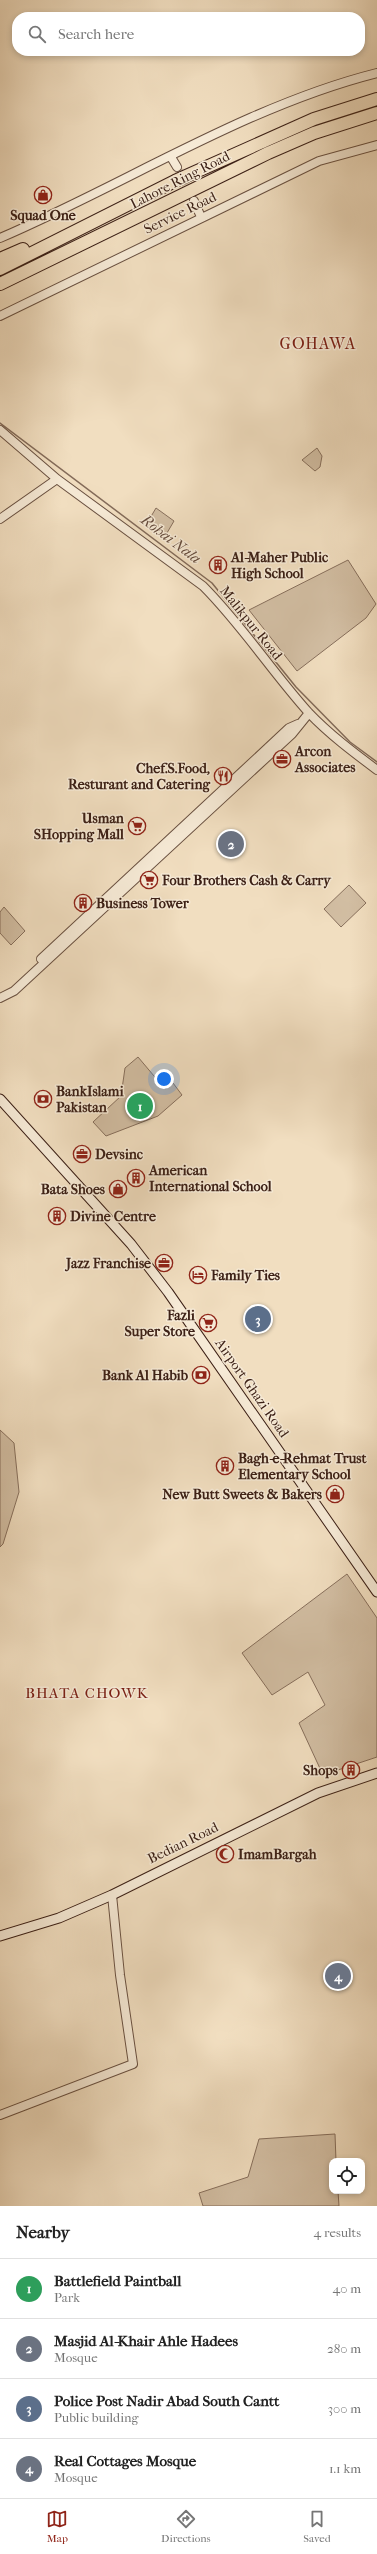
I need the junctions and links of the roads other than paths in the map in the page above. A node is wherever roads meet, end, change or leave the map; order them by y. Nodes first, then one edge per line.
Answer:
1 (377, 72) edge
2 (377, 99) edge
3 (377, 113) edge
4 (377, 145) edge
5 (172, 157) junction
6 (177, 167) tunnel mouth
7 (194, 201) tunnel mouth
8 (129, 204) junction
9 (201, 217) junction
10 (135, 218) junction
11 (0, 238) edge
12 (0, 259) edge
13 (0, 269) edge
14 (0, 284) edge
15 (0, 293) edge
16 (0, 316) edge
17 (0, 430) edge
18 (57, 479) junction
19 (0, 519) edge
20 (309, 713) junction
21 (377, 770) edge
22 (0, 998) edge
23 (0, 1099) edge
24 (377, 1592) edge
25 (377, 1773) edge
26 (112, 1895) junction
27 (0, 1936) edge
28 (0, 2115) edge

1 - 5 street
2 - 8 highway, Lahore Ring Road
3 - 10 highway, Lahore Ring Road
4 - 9 street, Service Road
5 - 6 street
5 - 11 street
7 - 9 street
8 - 12 highway
8 - 13 highway, Lahore Ring Road
9 - 16 street, Service Road
10 - 14 highway, Lahore Ring Road
10 - 15 highway
17 - 18 street, Malikpur Road
18 - 19 street
18 - 20 street, Malikpur Road
20 - 21 street, Malikpur Road
20 - 22 street
23 - 24 main road, Airport Ghazi Road
25 - 26 main road, Bedian Road
26 - 27 main road, Bedian Road
26 - 28 street

